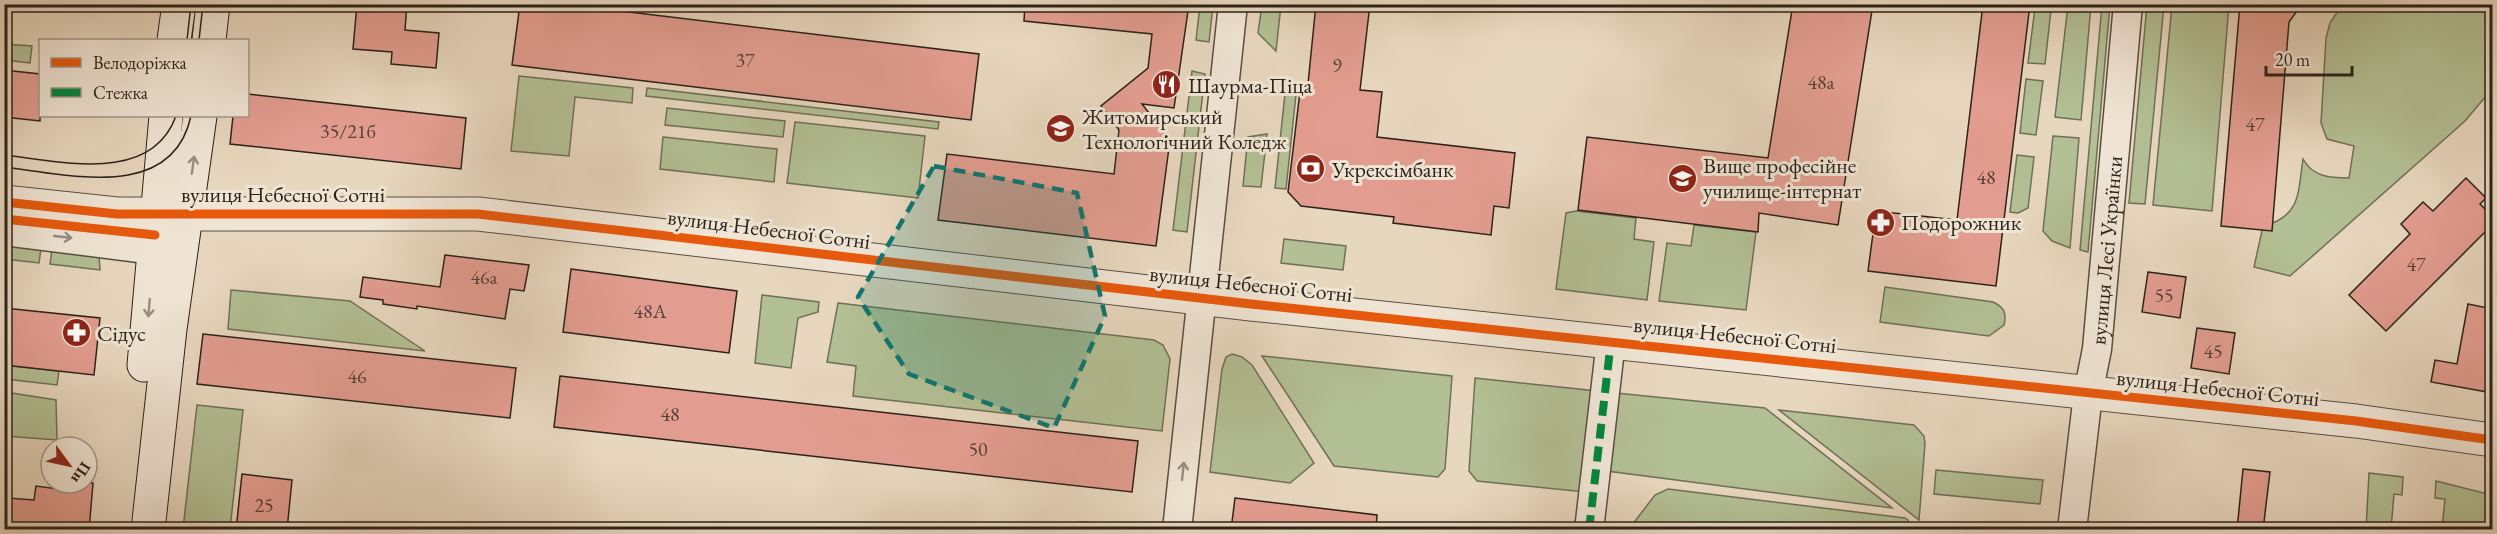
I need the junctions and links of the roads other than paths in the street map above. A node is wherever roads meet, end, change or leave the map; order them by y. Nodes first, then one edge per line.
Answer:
1 (179, 4) edge
2 (213, 4) edge
3 (1233, 4) edge
4 (2128, 4) edge
5 (174, 39) edge
6 (209, 39) edge
7 (166, 117) edge
8 (200, 117) edge
9 (4, 202) edge
10 (171, 213) junction
11 (4, 231) edge
12 (155, 250) junction
13 (1200, 298) junction
14 (1611, 341) junction
15 (2088, 394) junction
16 (2493, 440) edge
17 (129, 530) edge
18 (148, 530) edge
19 (1177, 530) edge
20 (1589, 530) edge
21 (2072, 530) edge

1 - 5 street
2 - 6 street
3 - 13 street
4 - 15 street, вулиця Лесі Українки
7 - 10 street
10 -> 8 street
9 - 10 street, вулиця Небесної Сотні
10 - 12 street
10 - 13 street, вулиця Небесної Сотні
10 - 18 street
11 -> 12 street
12 -> 17 street
13 - 14 street, вулиця Небесної Сотні
19 -> 13 street
14 - 15 street, вулиця Небесної Сотні
14 - 20 street
15 - 16 street, вулиця Небесної Сотні
15 - 21 street, вулиця Лесі Українки

